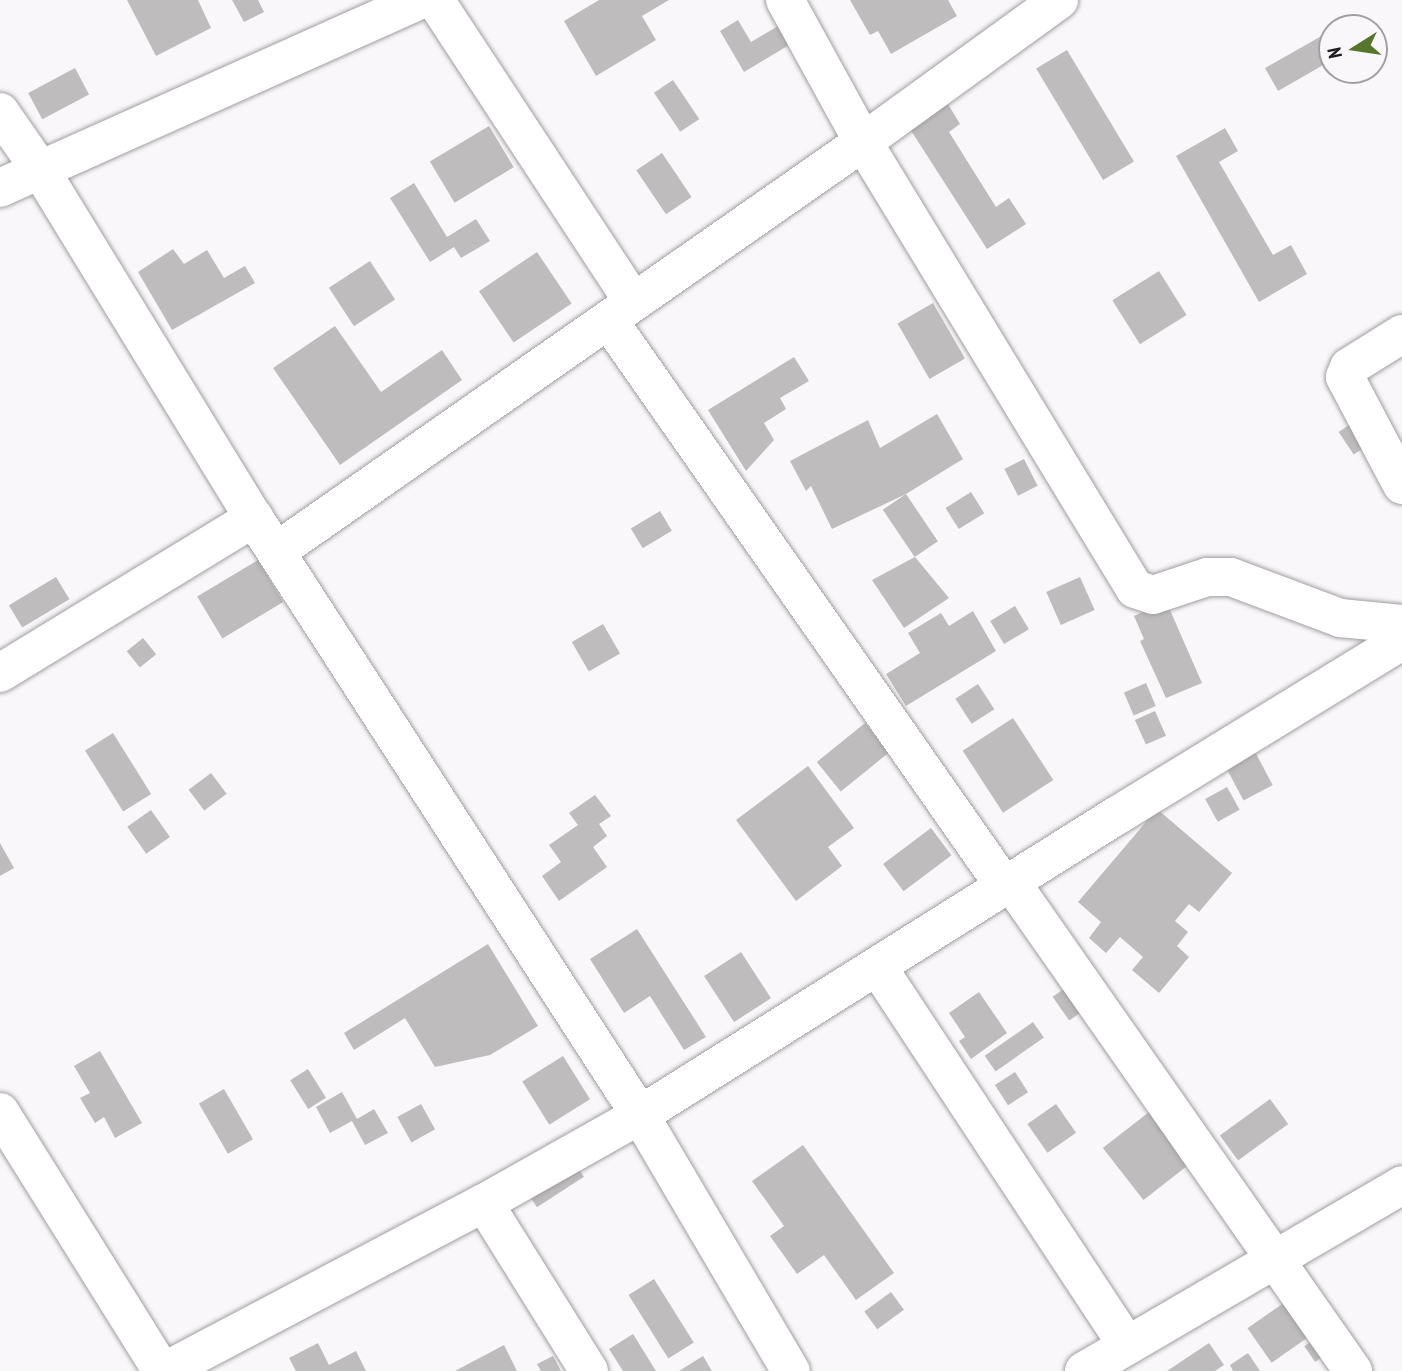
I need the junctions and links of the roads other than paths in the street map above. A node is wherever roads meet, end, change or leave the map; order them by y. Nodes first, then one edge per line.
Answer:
1 (421, 0) edge
2 (435, 0) edge
3 (785, 0) edge
4 (1059, 0) edge
5 (0, 112) edge
6 (863, 142) junction
7 (41, 171) junction
8 (0, 188) edge
9 (621, 311) junction
10 (1402, 334) edge
11 (1402, 485) edge
12 (254, 518) junction
13 (278, 551) junction
14 (1402, 624) edge
15 (1402, 641) edge
16 (0, 673) edge
17 (1009, 883) junction
18 (877, 966) junction
19 (0, 1112) edge
20 (640, 1115) junction
21 (1402, 1185) edge
22 (484, 1203) junction
23 (1276, 1258) junction
24 (1127, 1345) junction
25 (164, 1371) edge
26 (589, 1371) edge
27 (791, 1371) edge
28 (1084, 1371) edge
29 (1353, 1371) edge

1 - 7 street
2 - 9 street
3 - 6 street
4 - 6 street
5 - 7 street
6 - 9 street
6 - 14 street
7 - 8 street
7 - 12 street
9 - 13 street
9 - 17 street
10 - 11 street
12 - 13 street
12 - 16 street
13 - 20 street
15 - 17 street
17 - 18 street
17 - 23 street
18 - 20 street
18 - 24 street
19 - 25 street
20 - 22 street
20 - 27 street
21 - 23 street
22 - 25 street
22 - 26 street
23 - 24 street
23 - 29 street
24 - 28 street

